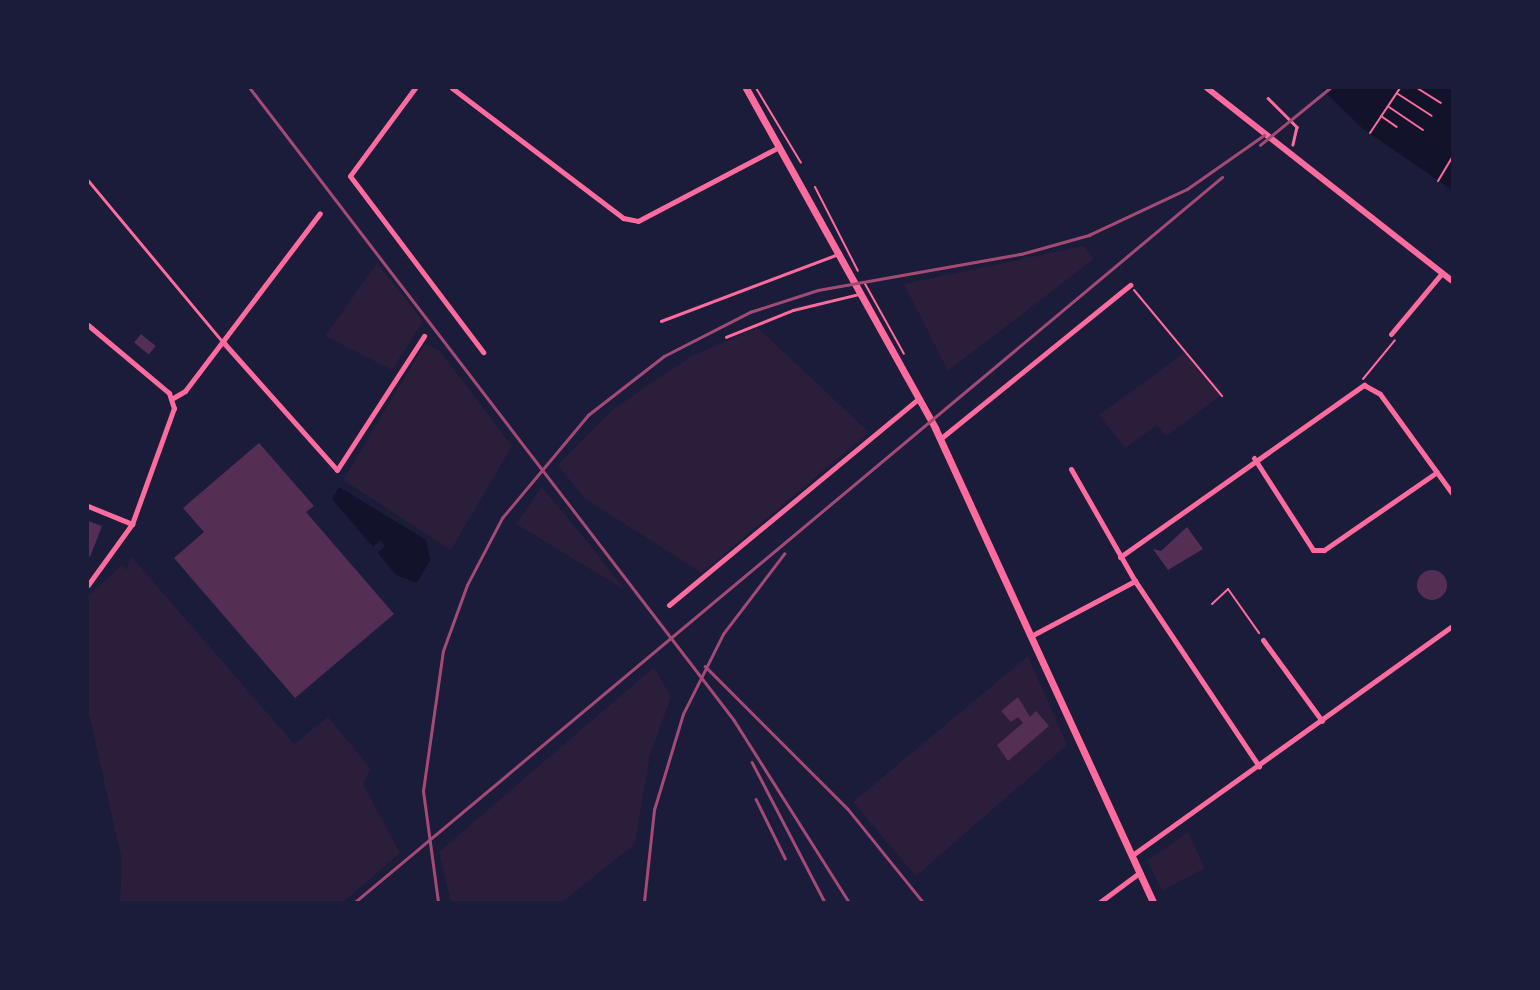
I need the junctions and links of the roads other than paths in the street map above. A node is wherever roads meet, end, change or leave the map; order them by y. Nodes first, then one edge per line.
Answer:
1 (415, 88) edge
2 (452, 88) edge
3 (746, 88) edge
4 (1207, 88) edge
5 (1268, 98) dead end
6 (1293, 145) dead end
7 (779, 147) junction
8 (88, 180) edge
9 (320, 213) dead end
10 (839, 253) junction
11 (1442, 273) junction
12 (1452, 281) edge
13 (1130, 285) road end
14 (862, 293) junction
15 (662, 321) dead end
16 (88, 325) edge
17 (424, 336) dead end
18 (1394, 336) road end
19 (726, 337) dead end
20 (223, 342) junction
21 (484, 352) dead end
22 (173, 398) junction
23 (919, 398) junction
24 (940, 439) junction
25 (1254, 457) junction
26 (1071, 470) dead end
27 (1437, 471) junction
28 (1452, 493) edge
29 (88, 506) edge
30 (132, 524) junction
31 (1120, 557) junction
32 (1135, 581) junction
33 (88, 585) edge
34 (669, 606) dead end
35 (1452, 626) edge
36 (1031, 636) junction
37 (1263, 640) road end
38 (1322, 721) junction
39 (1259, 766) junction
40 (1131, 856) junction
41 (1139, 873) junction
42 (1100, 902) edge
43 (1153, 902) edge

1 - 21 street
2 - 7 street
3 - 7 main road
4 - 11 street
5 - 6 lane
7 - 10 main road
8 - 20 lane
9 - 20 street
10 - 14 main road
10 - 15 lane
11 - 12 street
11 - 18 street
13 - 24 street
14 - 19 lane
14 - 23 main road
16 - 22 street
17 - 20 street
20 - 22 street
22 - 30 street
23 - 24 main road
23 - 34 street
24 - 36 main road
25 - 27 street
25 - 27 street
25 - 31 street
26 - 31 street
27 - 28 street
29 - 30 street
30 - 33 street
31 - 32 street
32 - 36 street
32 - 39 street
35 - 38 street
36 - 40 main road
37 - 38 street
38 - 39 street
39 - 40 street
40 - 41 main road
41 - 42 street
41 - 43 main road

